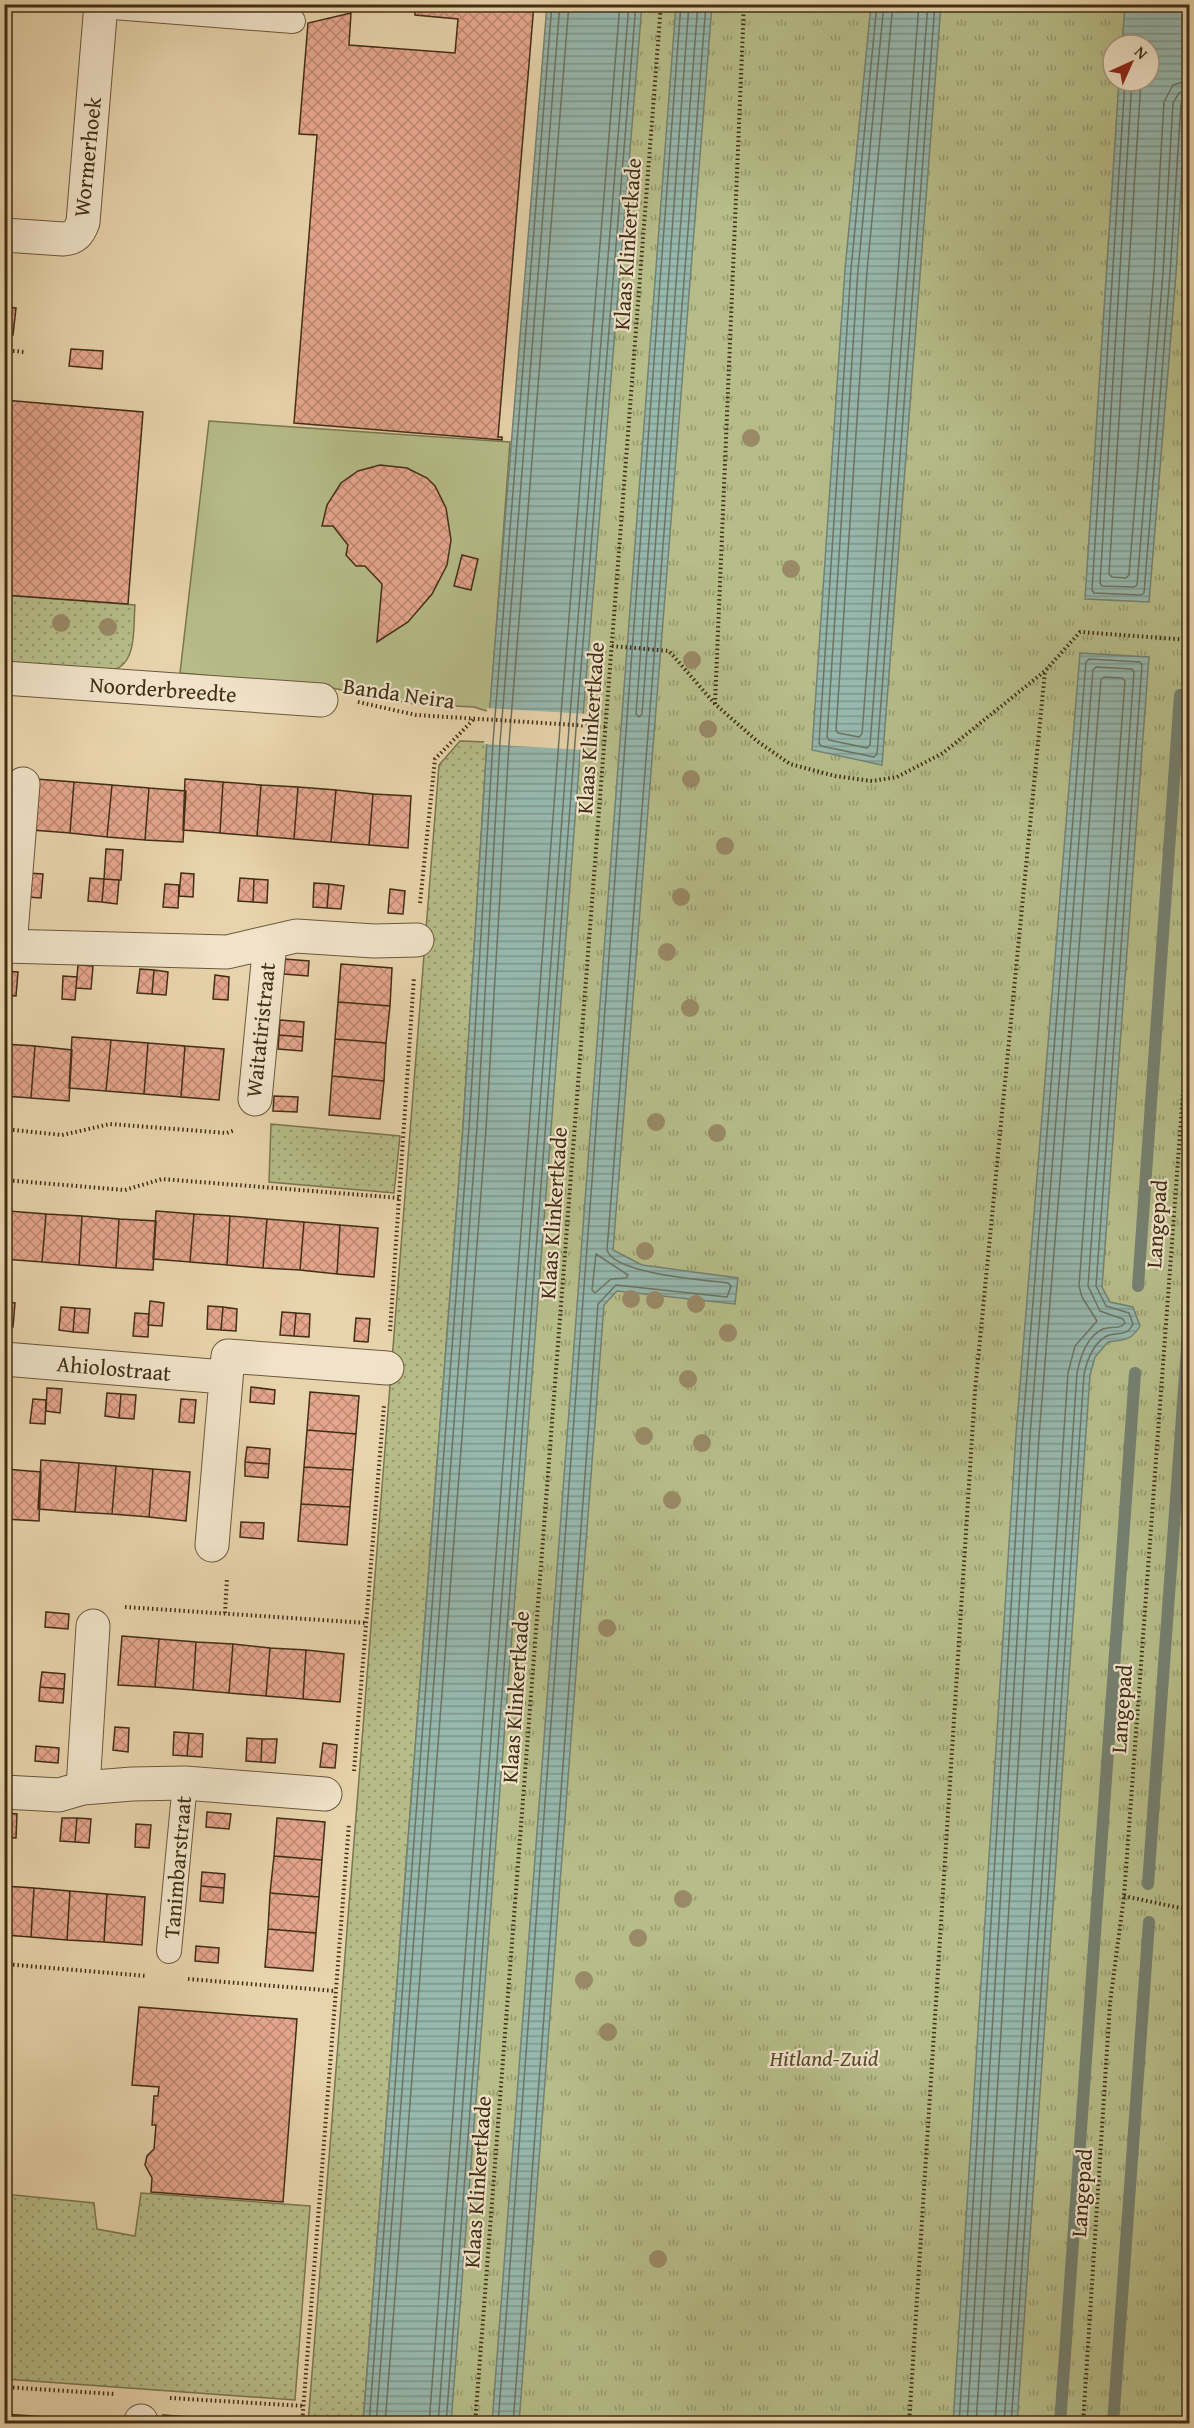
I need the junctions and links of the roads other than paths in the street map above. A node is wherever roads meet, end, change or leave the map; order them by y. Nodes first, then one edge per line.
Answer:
1 (101, 5) edge
2 (293, 21) dead end
3 (4, 235) edge
4 (4, 678) edge
5 (321, 699) road end
6 (23, 784) dead end
7 (417, 940) road end
8 (270, 942) junction
9 (7, 946) edge
10 (255, 1099) road end
11 (4, 1359) edge
12 (387, 1368) road end
13 (224, 1377) junction
14 (212, 1545) dead end
15 (93, 1626) road end
16 (185, 1783) junction
17 (83, 1788) junction
18 (4, 1792) edge
19 (325, 1794) dead end
20 (169, 1951) dead end

1 - 2 lane
1 - 3 street, Wormerhoek
4 - 5 street, Noorderbreedte
6 - 9 street, Waitatiristraat
7 - 8 street, Waitatiristraat
8 - 9 street, Waitatiristraat
8 - 10 street, Waitatiristraat
11 - 13 street, Ahiolostraat
12 - 13 street
13 - 14 street
15 - 17 street
16 - 17 street, Tanimbarstraat
16 - 19 street, Tanimbarstraat
16 - 20 lane, Tanimbarstraat
17 - 18 street, Tanimbarstraat

